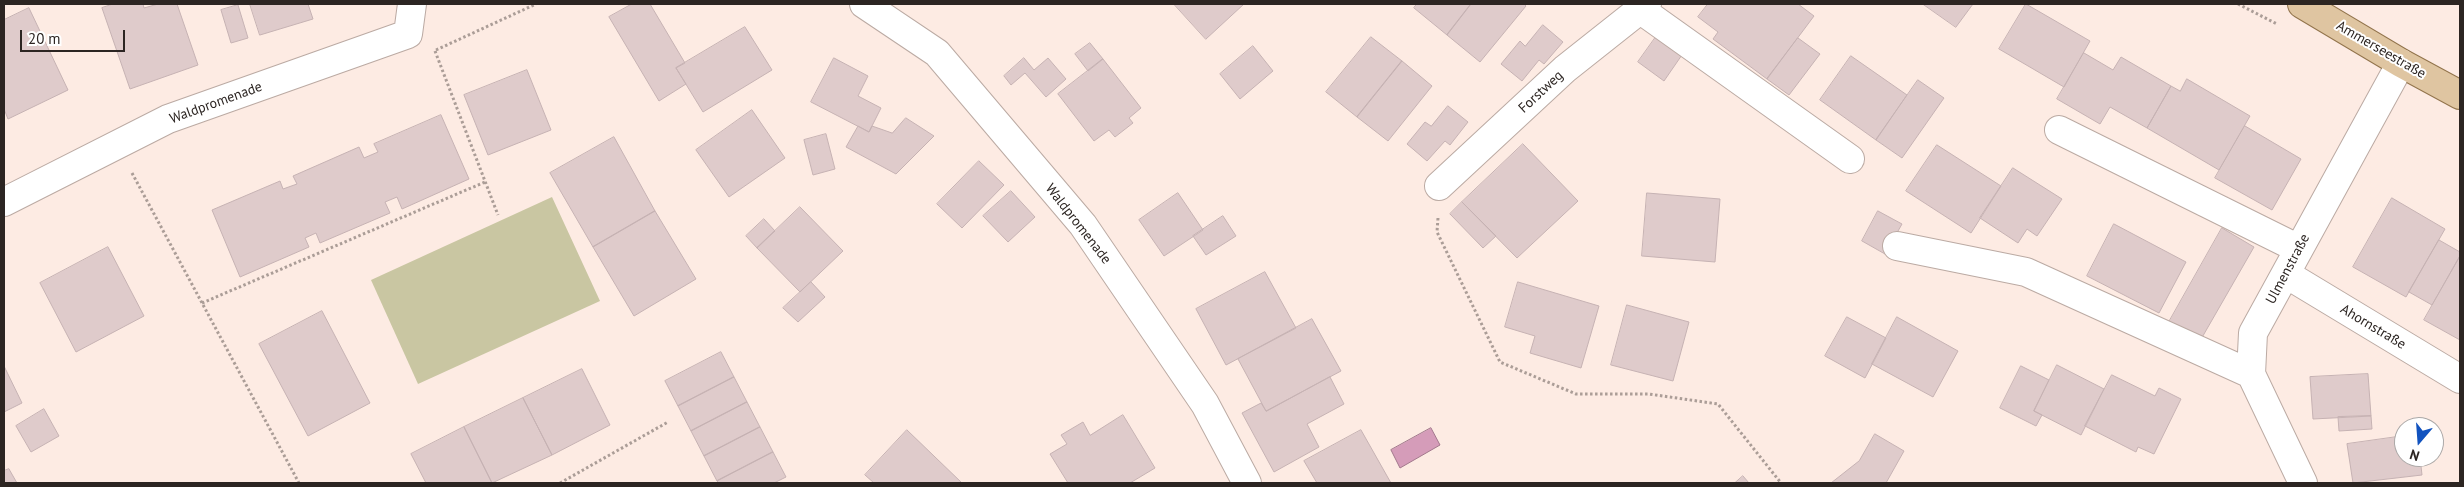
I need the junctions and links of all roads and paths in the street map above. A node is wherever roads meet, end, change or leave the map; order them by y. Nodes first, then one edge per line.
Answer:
1 (412, 4) edge
2 (536, 4) edge
3 (864, 4) edge
4 (2302, 4) edge
5 (1644, 7) edge
6 (408, 34) junction
7 (434, 51) junction
8 (2401, 63) junction
9 (2460, 95) edge
10 (2059, 130) dead end
11 (117, 145) junction
12 (1850, 160) dead end
13 (485, 182) junction
14 (1439, 186) joint
15 (4, 202) edge
16 (498, 215) dead end
17 (1897, 246) dead end
18 (2299, 249) junction
19 (2286, 274) junction
20 (202, 302) junction
21 (2251, 374) junction
22 (2460, 380) edge
23 (668, 422) dead end
24 (299, 483) edge
25 (560, 483) edge
26 (1247, 483) edge
27 (1781, 483) edge
28 (2303, 483) edge

1 - 6 street
2 - 7 path
3 - 26 street, Waldpromenade
4 - 8 main road, Ammerseestraße
5 - 12 street
5 - 14 street, Forstweg
6 - 7 path
6 - 11 street, Waldpromenade
7 - 13 path
8 - 9 main road, Ammerseestraße
8 - 18 street, Ulmenstraße
10 - 18 street
11 - 15 street, Waldpromenade
11 - 20 path
13 - 16 path
13 - 20 path
14 - 27 path
17 - 21 street
18 - 19 street, Ulmenstraße
19 - 21 street, Ulmenstraße
19 - 22 street, Ahornstraße
20 - 24 path
21 - 28 street, Ulmenstraße
23 - 25 path

